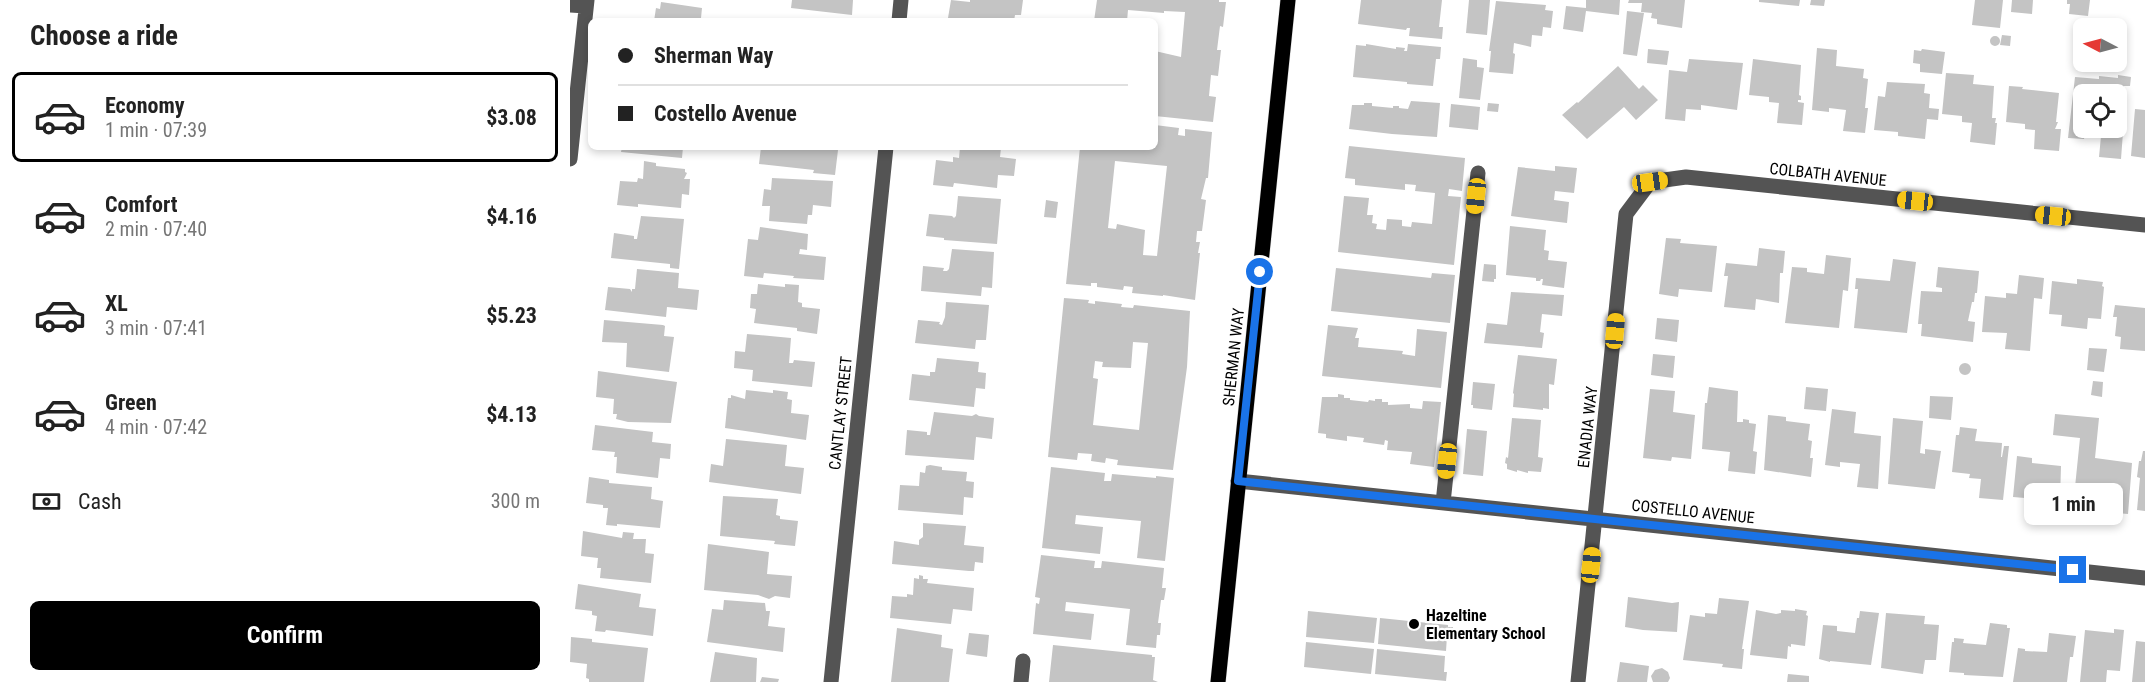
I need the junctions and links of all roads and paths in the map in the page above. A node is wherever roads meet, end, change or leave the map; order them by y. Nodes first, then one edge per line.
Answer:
1 (901, 0) edge
2 (1288, 0) edge
3 (586, 3) edge
4 (570, 4) edge
5 (899, 18) edge
6 (886, 150) edge
7 (570, 159) edge
8 (1478, 173) dead end
9 (1650, 182) joint
10 (2145, 225) edge
11 (1238, 481) junction
12 (1443, 503) junction
13 (1596, 519) junction
14 (2145, 578) edge
15 (1023, 661) dead end
16 (831, 682) edge
17 (1021, 682) edge
18 (1218, 682) edge
19 (1578, 682) edge

1 - 5 street
2 - 11 main road, SHERMAN WAY
3 - 4 street
3 - 7 street
6 - 16 street, CANTLAY STREET
8 - 12 street
9 - 10 street, COLBATH AVENUE
9 - 13 street, ENADIA WAY
11 - 12 street, COSTELLO AVENUE
11 - 18 main road, SHERMAN WAY
12 - 13 street, COSTELLO AVENUE
13 - 14 street, COSTELLO AVENUE
13 - 19 street, ENADIA WAY
15 - 17 street

